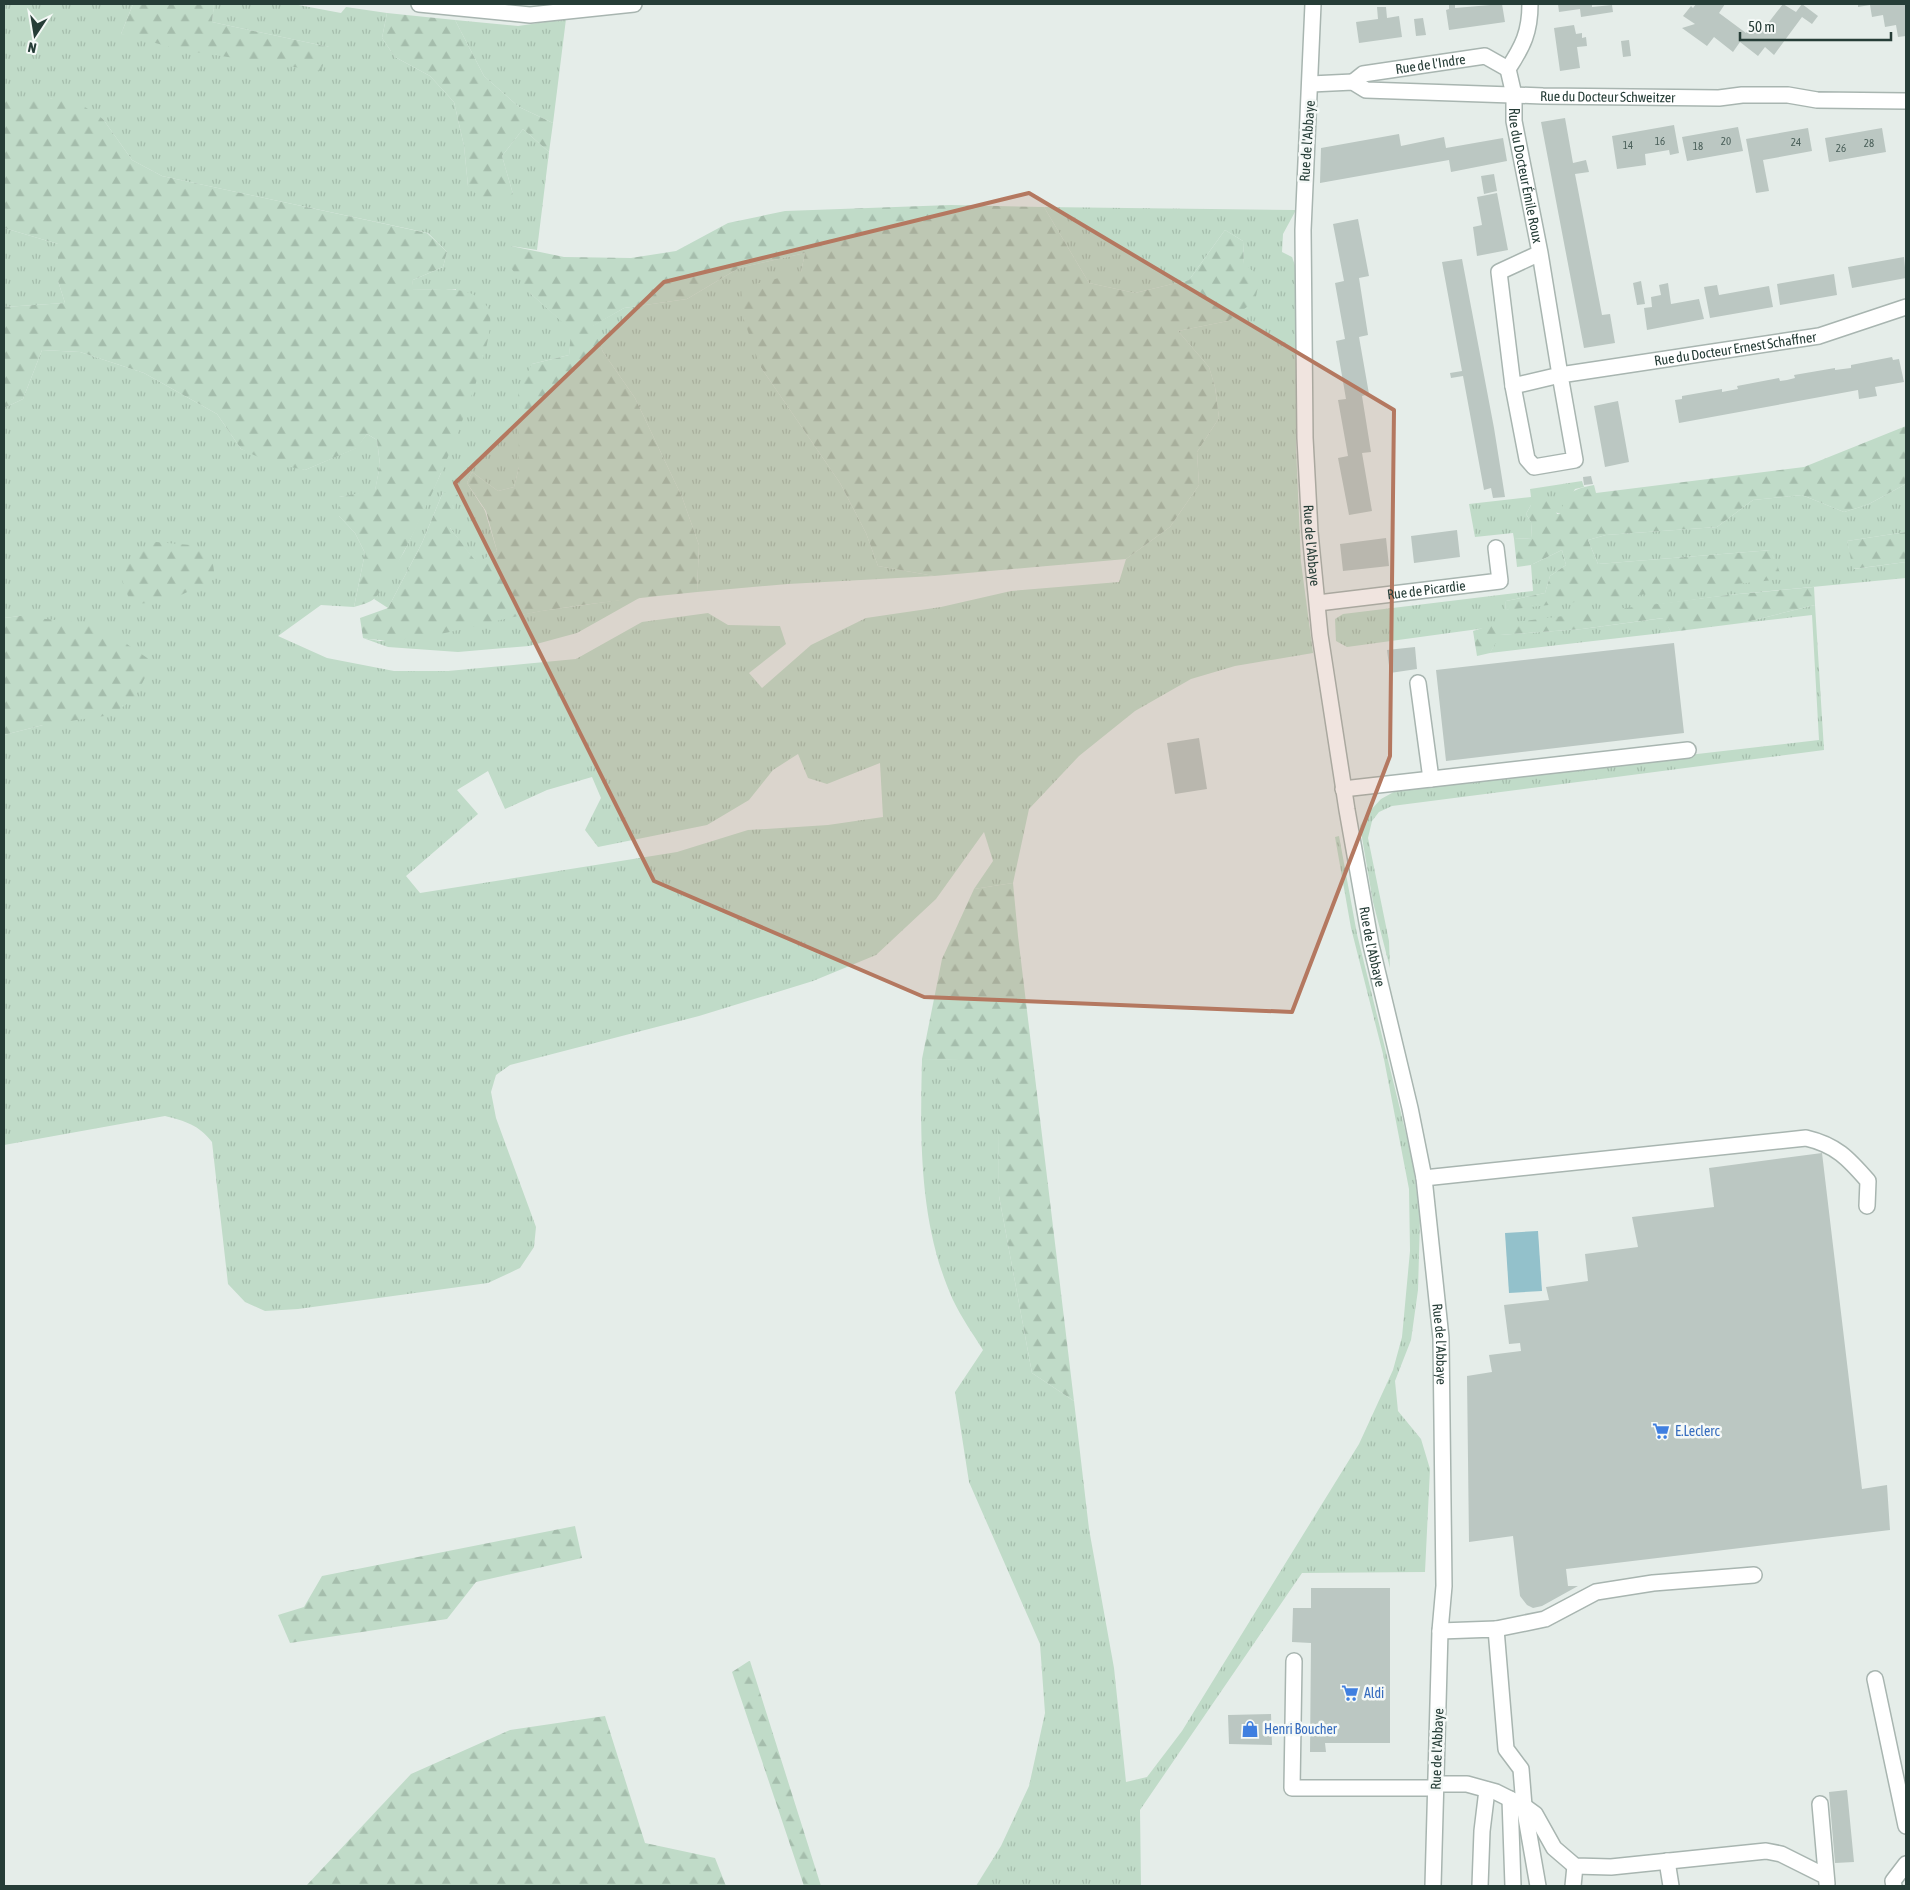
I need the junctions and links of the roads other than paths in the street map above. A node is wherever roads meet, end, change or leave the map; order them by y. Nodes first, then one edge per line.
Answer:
1 (419, 4) edge
2 (634, 4) edge
3 (1313, 4) edge
4 (1530, 4) edge
5 (1508, 69) junction
6 (1353, 82) junction
7 (1311, 84) junction
8 (1514, 95) junction
9 (1906, 101) edge
10 (1540, 253) junction
11 (1906, 307) edge
12 (1560, 375) junction
13 (1513, 386) junction
14 (1496, 548) dead end
15 (1318, 603) junction
16 (1418, 682) dead end
17 (1688, 750) dead end
18 (1431, 779) junction
19 (1344, 789) junction
20 (1424, 1178) junction
21 (1867, 1206) dead end
22 (1754, 1575) dead end
23 (1496, 1629) junction
24 (1440, 1631) junction
25 (1294, 1661) dead end
26 (1875, 1680) dead end
27 (1436, 1786) junction
28 (1488, 1790) junction
29 (1510, 1799) junction
30 (1820, 1804) dead end
31 (1524, 1806) junction
32 (1906, 1826) edge
33 (1667, 1862) junction
34 (1906, 1864) edge
35 (1575, 1866) junction
36 (1826, 1881) edge
37 (1433, 1886) edge
38 (1480, 1886) edge
39 (1513, 1886) edge
40 (1538, 1886) edge
41 (1573, 1886) edge
42 (1671, 1886) edge
43 (1894, 1886) edge

1 - 2 street
3 - 7 street, Rue de l'Abbaye
4 - 5 street
5 - 6 street, Rue de l'Indre
5 - 8 street
6 - 7 street, Rue du Docteur Schweitzer
6 - 8 street, Rue du Docteur Schweitzer
7 - 15 street, Rue de l'Abbaye
8 - 9 street, Rue du Docteur Schweitzer
8 - 10 street, Rue du Docteur Émile Roux
10 - 12 street, Rue du Docteur Émile Roux
10 - 13 street, Rue du Docteur Émile Roux
11 - 12 street, Rue du Docteur Ernest Schaffner
12 - 13 street
12 - 13 street, Rue du Docteur Émile Roux
14 - 15 street, Rue de Picardie
15 - 19 street, Rue de l'Abbaye
16 - 18 street
17 - 18 street
18 - 19 street
19 - 20 street, Rue de l'Abbaye
20 - 21 street
20 - 24 street, Rue de l'Abbaye
22 - 23 street
23 - 24 street
23 - 31 street
24 - 27 street, Rue de l'Abbaye
25 - 27 street
26 - 32 street
27 - 28 street
27 - 37 street, Rue de l'Abbaye
28 - 29 street
28 - 38 street
29 - 31 street
29 - 39 street
30 - 36 street
31 - 35 street
31 - 40 street
33 - 35 street
33 - 36 street
33 - 42 street
34 - 43 street
35 - 41 street

